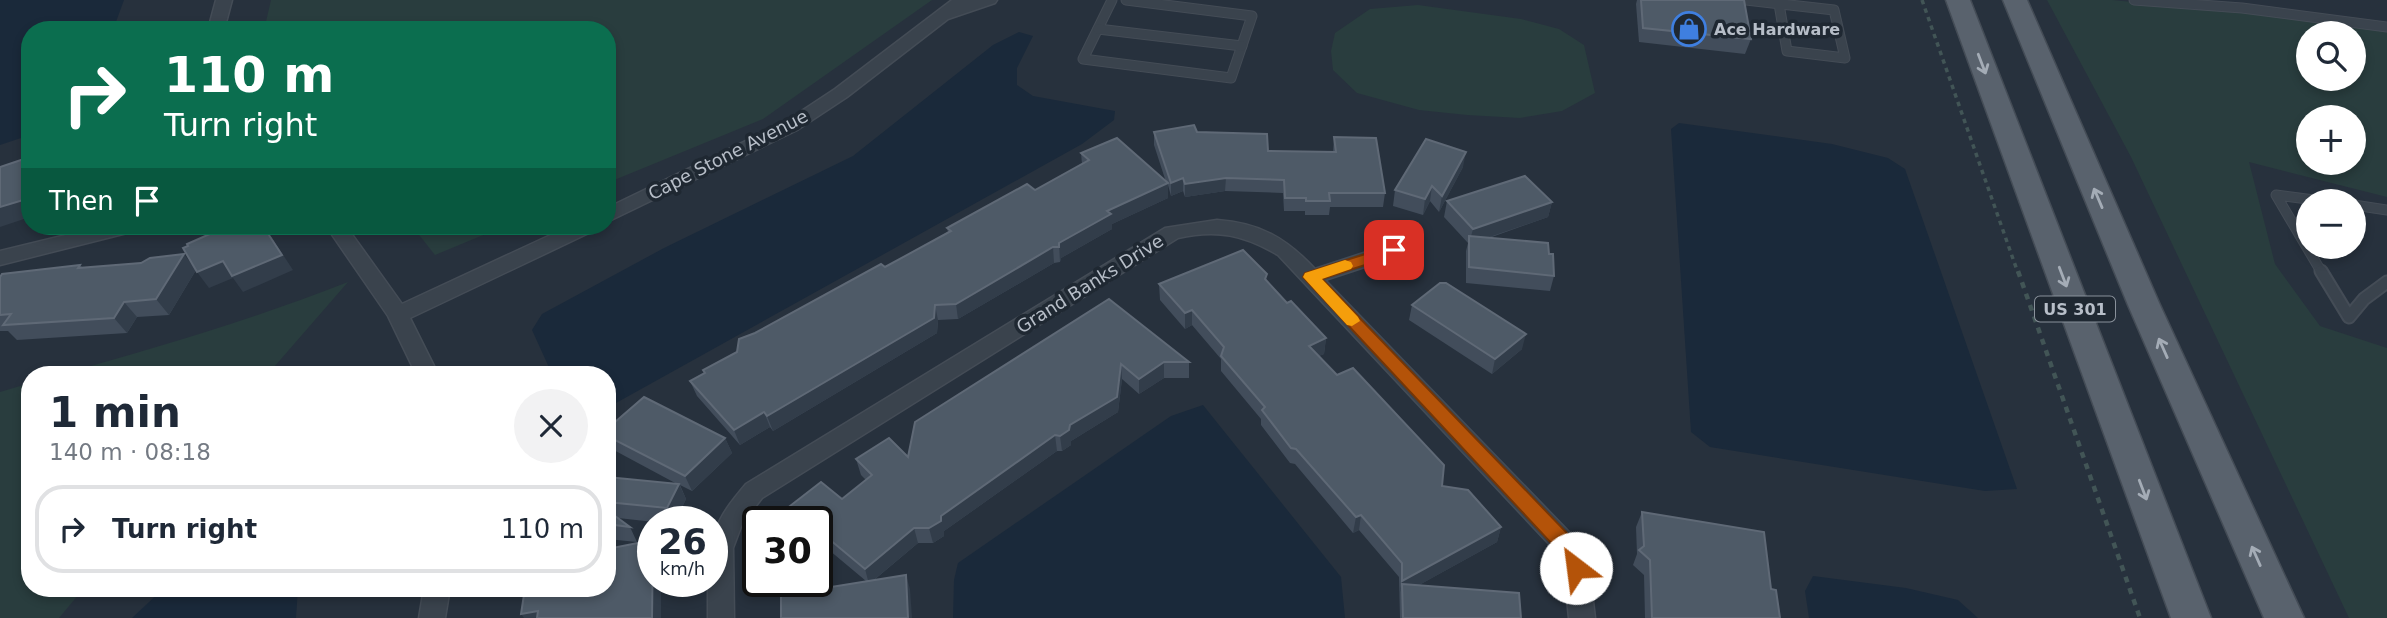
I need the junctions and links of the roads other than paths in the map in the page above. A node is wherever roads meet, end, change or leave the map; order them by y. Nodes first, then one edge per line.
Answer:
1 (224, 0) edge
2 (962, 0) edge
3 (989, 0) edge
4 (1112, 0) edge
5 (1126, 0) edge
6 (1746, 0) edge
7 (1958, 0) edge
8 (2015, 0) edge
9 (2134, 0) edge
10 (1779, 4) junction
11 (946, 15) junction
12 (218, 21) edge
13 (2387, 27) edge
14 (1098, 29) junction
15 (1242, 46) junction
16 (2296, 198) edge
17 (2366, 206) edge
18 (2387, 209) edge
19 (616, 212) edge
20 (2296, 229) edge
21 (92, 235) edge
22 (343, 235) edge
23 (567, 235) edge
24 (1394, 250) dead end
25 (0, 258) edge
26 (2314, 259) edge
27 (1311, 277) junction
28 (2387, 282) edge
29 (398, 315) junction
30 (423, 366) edge
31 (436, 597) edge
32 (432, 618) edge
33 (721, 618) edge
34 (1582, 618) edge
35 (2191, 618) edge
36 (2284, 618) edge

1 - 12 street
2 - 11 street, Cape Stone Avenue
3 - 11 street, Cape Stone Avenue
4 - 14 lane
5 - 15 lane
6 - 10 lane
7 -> 35 main road, US 301
36 -> 8 main road, US 301
9 - 13 lane
10 - 10 lane
11 - 19 street, Cape Stone Avenue
14 - 15 lane
14 - 15 lane
16 - 20 lane
17 - 18 lane
21 - 25 street
22 - 29 street
23 - 29 street
24 - 27 street
26 - 28 lane
27 - 33 street, Grand Banks Drive
27 - 34 street, Grand Banks Drive
29 - 30 street
31 - 32 street

